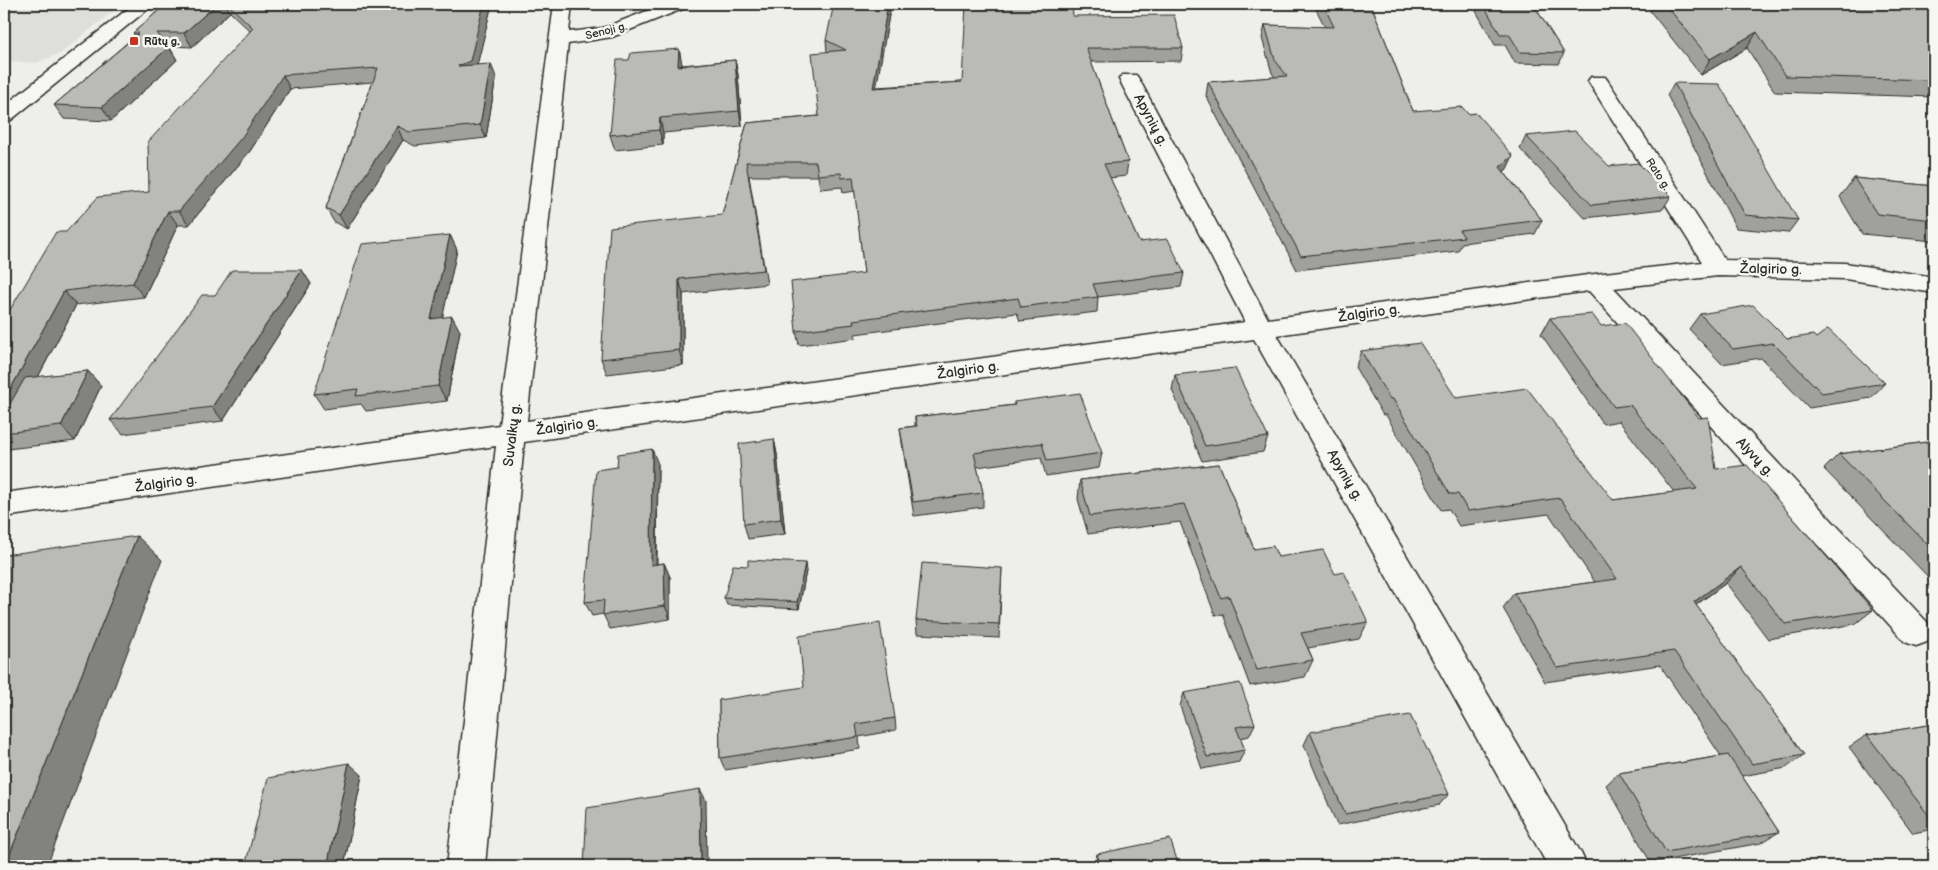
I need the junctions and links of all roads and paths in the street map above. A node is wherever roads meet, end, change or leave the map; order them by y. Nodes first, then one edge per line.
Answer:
1 (144, 4) edge
2 (563, 4) edge
3 (679, 4) edge
4 (560, 39) junction
5 (1129, 79) dead end
6 (1598, 81) dead end
7 (4, 116) edge
8 (1718, 268) junction
9 (1594, 282) junction
10 (1934, 285) edge
11 (1261, 329) junction
12 (512, 434) junction
13 (4, 505) edge
14 (1916, 632) dead end
15 (466, 866) edge
16 (1568, 866) edge

1 - 7 street
2 - 4 street, Suvalkų g.
3 - 4 street, Senoji g.
4 - 12 street, Suvalkų g.
5 - 11 street, Apynių g.
6 - 8 street, Rato g.
8 - 9 street, Žalgirio g.
8 - 10 street, Žalgirio g.
9 - 11 street, Žalgirio g.
9 - 14 street, Alyvų g.
11 - 12 street, Žalgirio g.
11 - 16 street, Apynių g.
12 - 13 street, Žalgirio g.
12 - 15 street, Suvalkų g.

